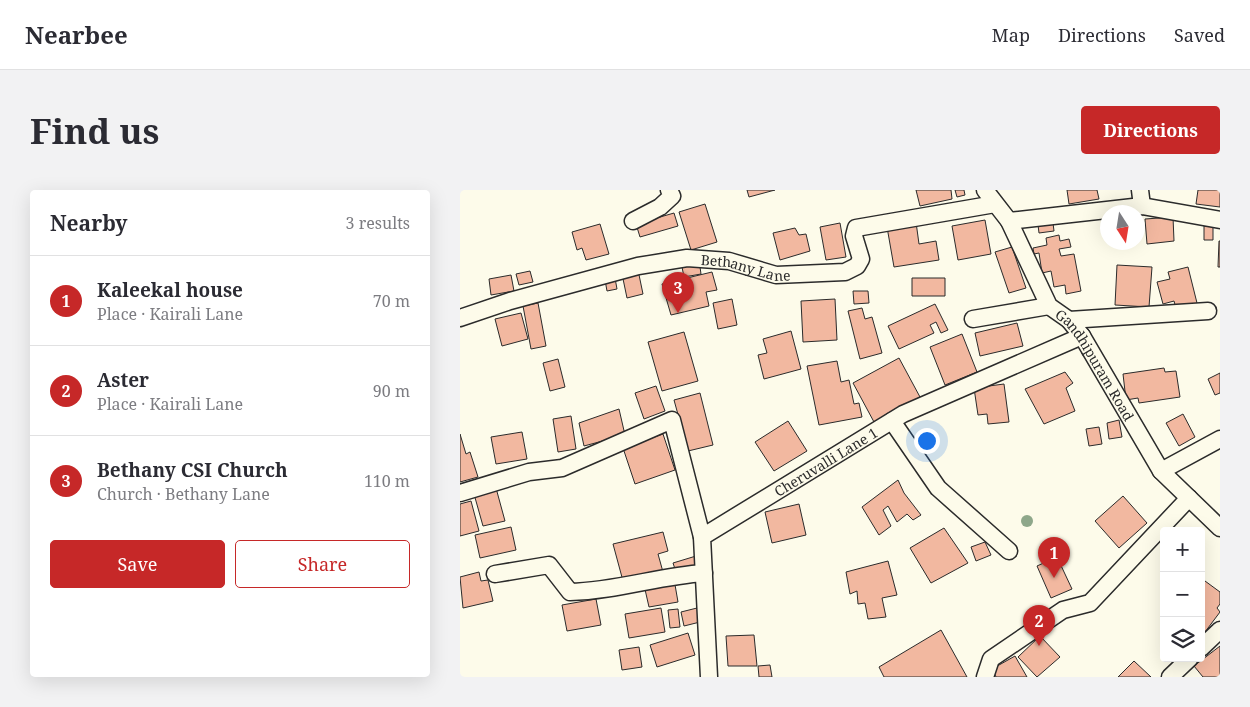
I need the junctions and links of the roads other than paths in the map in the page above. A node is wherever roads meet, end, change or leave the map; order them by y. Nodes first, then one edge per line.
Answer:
1 (669, 190) edge
2 (985, 190) edge
3 (1141, 198) edge
4 (996, 204) junction
5 (1220, 220) edge
6 (633, 221) dead end
7 (1009, 221) junction
8 (1049, 306) junction
9 (1208, 311) dead end
10 (460, 318) edge
11 (973, 319) dead end
12 (1069, 320) junction
13 (1082, 336) junction
14 (892, 421) junction
15 (1220, 439) edge
16 (1162, 471) junction
17 (460, 493) edge
18 (1189, 498) junction
19 (1220, 528) edge
20 (702, 537) junction
21 (1009, 551) dead end
22 (704, 573) junction
23 (495, 574) dead end
24 (1220, 630) edge
25 (1205, 644) edge
26 (1186, 662) edge
27 (1174, 676) edge
28 (710, 677) edge
29 (985, 677) edge

1 - 6 street
2 - 4 street, Gandhipuram Road
3 - 5 street
3 - 7 street
4 - 7 street, Gandhipuram Road
4 - 10 street, Bethany Lane
7 - 8 street, Gandhipuram Road
8 - 11 street
8 - 12 street, Gandhipuram Road
9 - 12 street
12 - 13 street, Gandhipuram Road
13 - 14 street, Cheruvalli Lane 1
13 - 16 street, Gandhipuram Road
14 - 20 street, Cheruvalli Lane 1
14 - 21 street
15 - 16 street
16 - 18 street, Gandhipuram Road
17 - 20 street
18 - 19 street, Gandhipuram Road
18 - 29 street
20 - 22 street
22 - 23 street
22 - 28 street
24 - 25 street
26 - 27 street

